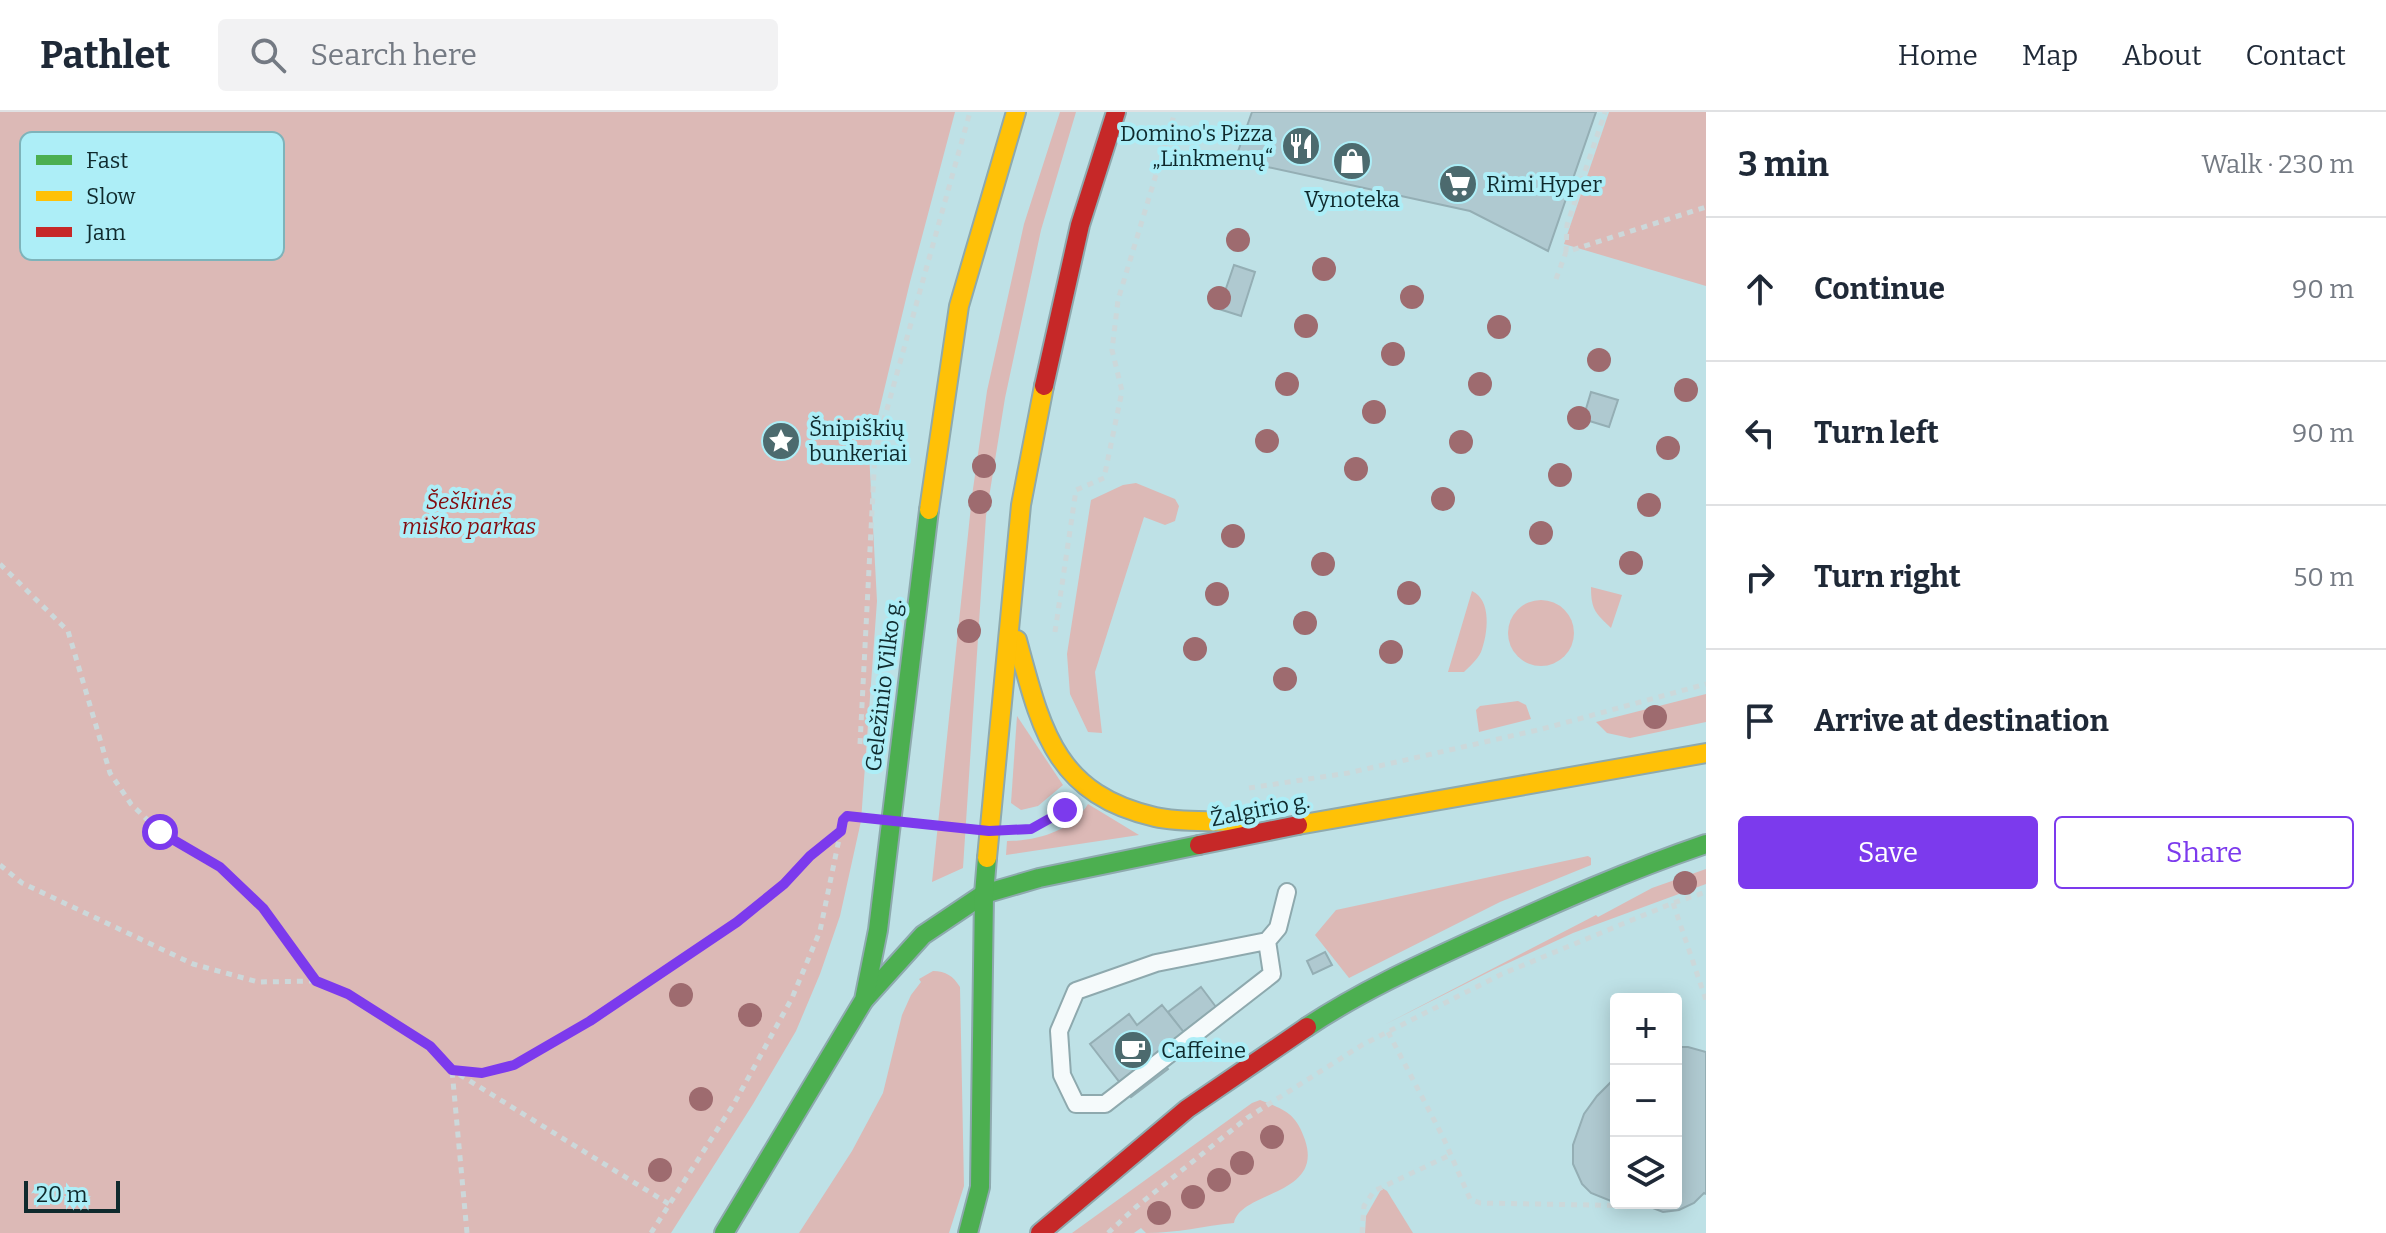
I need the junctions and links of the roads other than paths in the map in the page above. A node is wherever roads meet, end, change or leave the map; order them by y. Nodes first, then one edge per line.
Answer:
1 (1016, 112) edge
2 (1116, 112) edge
3 (1010, 614) junction
4 (1706, 753) edge
5 (1298, 825) junction
6 (1706, 844) edge
7 (1287, 892) dead end
8 (984, 894) junction
9 (1267, 941) junction
10 (864, 1000) junction
11 (724, 1233) edge
12 (968, 1233) edge
13 (1040, 1233) edge

1 - 10 main road, Geležinio Vilko g.
2 - 3 main road
3 - 5 main road
3 - 8 main road
4 - 5 main road, Žalgirio g.
5 - 8 main road, Žalgirio g.
6 - 13 main road
7 - 9 lane
8 - 10 main road, Žalgirio g.
8 - 12 main road
9 - 9 lane
10 - 11 main road, Geležinio Vilko g.

